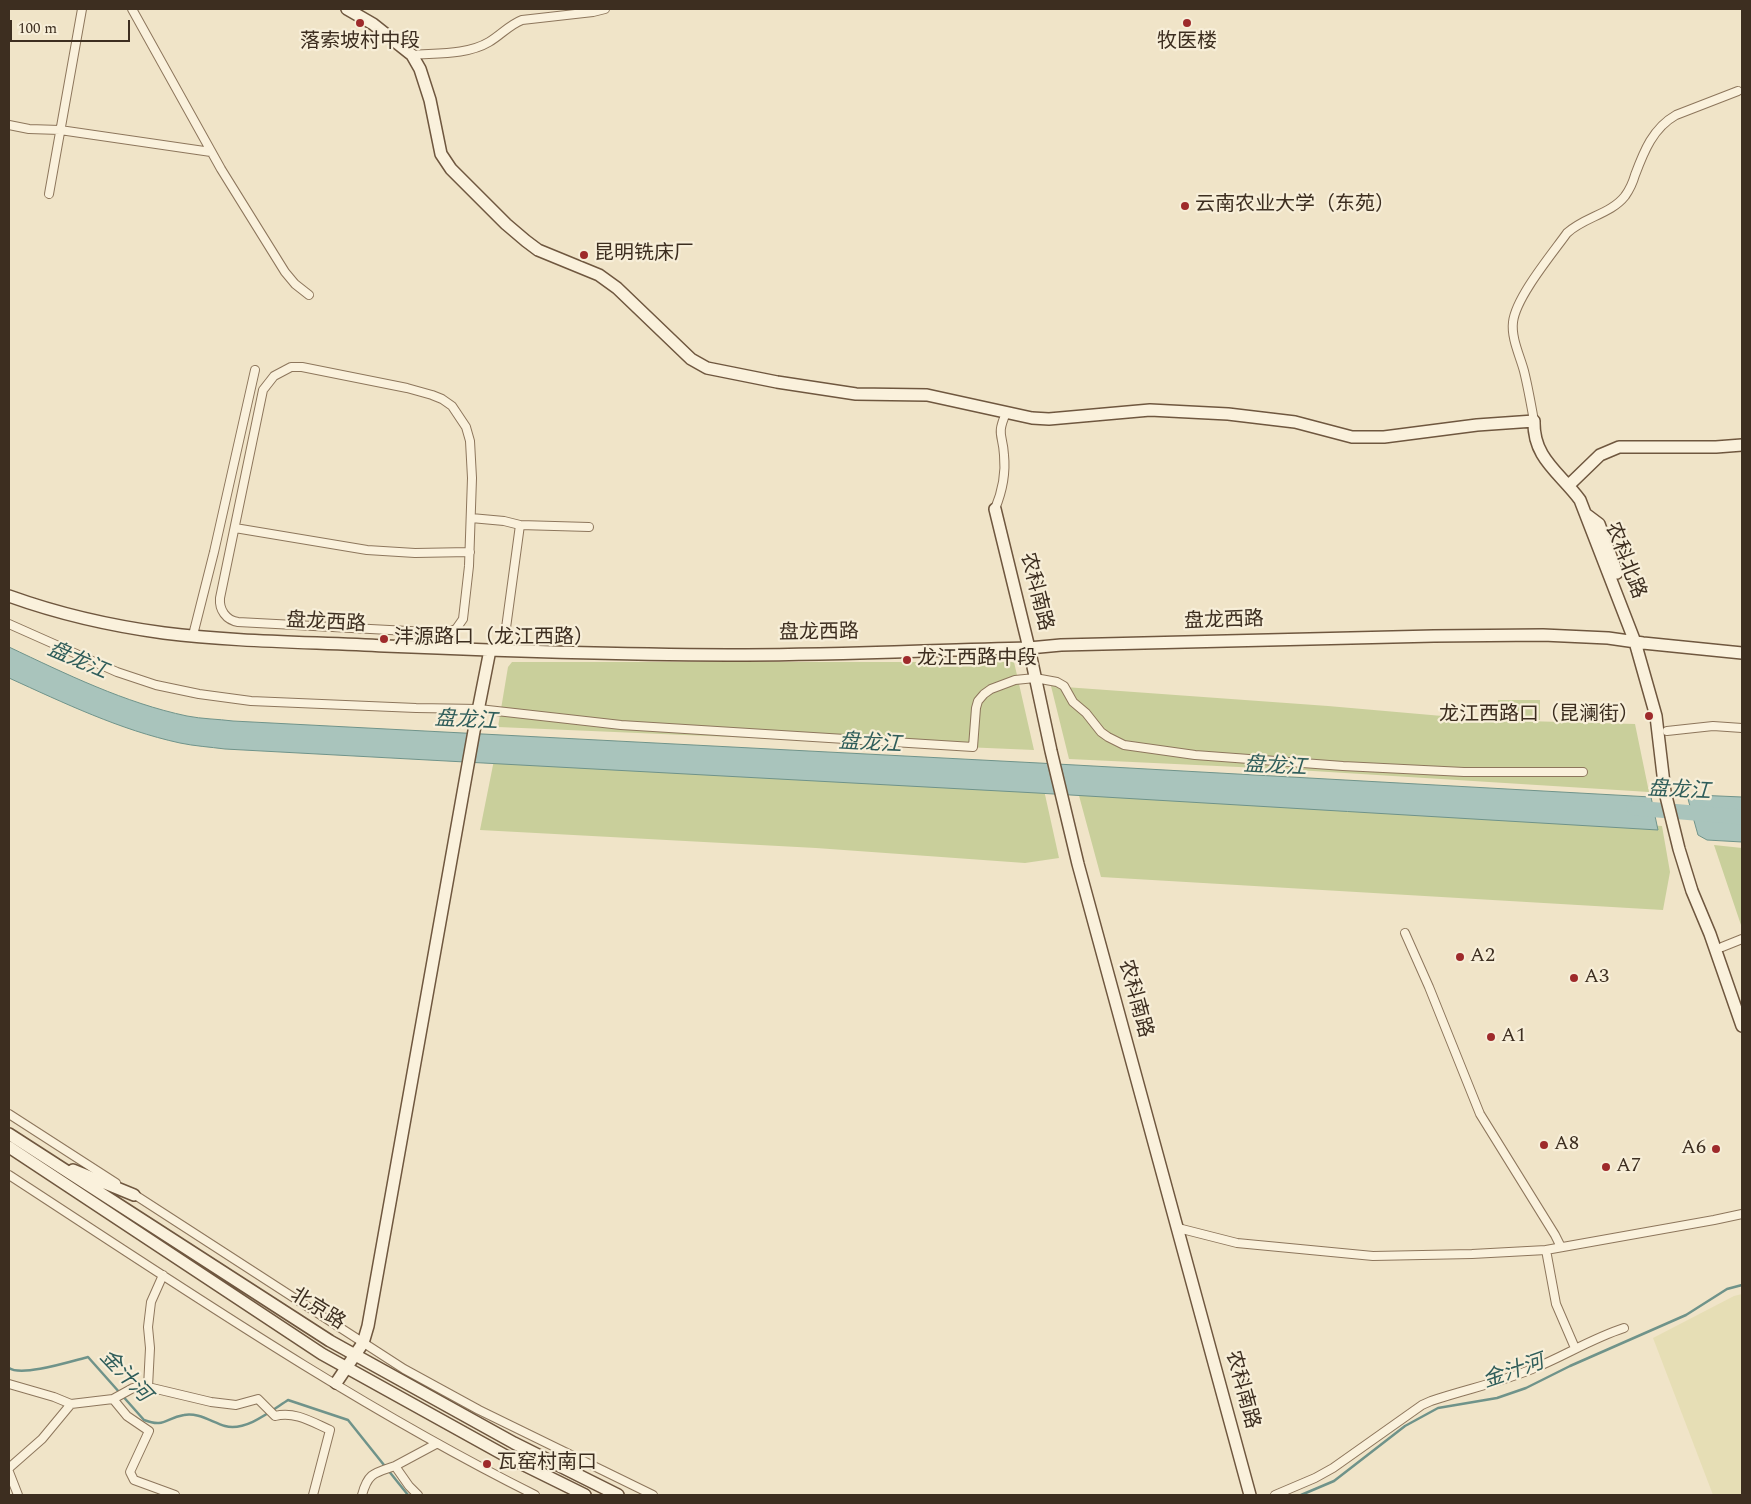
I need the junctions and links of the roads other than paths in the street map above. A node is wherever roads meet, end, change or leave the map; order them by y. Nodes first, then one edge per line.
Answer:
1 (82, 9) edge
2 (132, 9) edge
3 (347, 9) edge
4 (605, 9) edge
5 (412, 55) junction
6 (1738, 91) dead end
7 (9, 125) edge
8 (60, 130) junction
9 (211, 152) junction
10 (49, 194) dead end
11 (309, 295) dead end
12 (254, 370) dead end
13 (1006, 413) junction
14 (1534, 420) junction
15 (1742, 445) edge
16 (1569, 485) junction
17 (995, 510) joint
18 (471, 518) junction
19 (520, 525) junction
20 (589, 527) dead end
21 (234, 528) junction
22 (470, 552) junction
23 (9, 596) edge
24 (9, 624) edge
25 (193, 635) junction
26 (1639, 642) junction
27 (1029, 648) junction
28 (490, 650) junction
29 (503, 650) junction
30 (1742, 653) edge
31 (1035, 678) junction
32 (480, 709) junction
33 (1742, 728) edge
34 (1667, 731) junction
35 (1583, 772) dead end
36 (1669, 791) junction
37 (1682, 848) junction
38 (1404, 933) dead end
39 (1742, 939) edge
40 (1722, 947) junction
41 (1742, 1004) edge
42 (1742, 1026) edge
43 (9, 1114) edge
44 (9, 1134) edge
45 (9, 1147) edge
46 (48, 1160) junction
47 (9, 1175) edge
48 (134, 1195) junction
49 (1742, 1214) edge
50 (1178, 1228) junction
51 (1561, 1247) junction
52 (1546, 1250) junction
53 (164, 1276) junction
54 (1624, 1328) dead end
55 (363, 1343) junction
56 (1574, 1348) junction
57 (355, 1355) junction
58 (347, 1368) junction
59 (9, 1384) edge
60 (336, 1384) junction
61 (148, 1387) junction
62 (113, 1399) junction
63 (71, 1404) junction
64 (436, 1444) junction
65 (395, 1466) junction
66 (9, 1468) edge
67 (9, 1472) edge
68 (18, 1495) edge
69 (175, 1495) edge
70 (313, 1495) edge
71 (362, 1495) edge
72 (418, 1495) edge
73 (535, 1495) edge
74 (585, 1495) edge
75 (618, 1495) edge
76 (653, 1495) edge
77 (1250, 1495) edge
78 (1275, 1495) edge

1 - 8 street
2 - 9 street
3 - 5 main road
4 - 5 street
5 - 13 main road
6 - 14 street
7 - 8 street
8 - 9 street
8 - 10 street
9 - 11 street
12 - 25 street
13 - 14 main road
13 - 17 street
14 - 16 main road, 农科北路
15 - 16 main road
16 - 26 main road, 农科北路
17 - 27 main road, 农科南路
18 - 19 street
18 - 21 street
18 - 22 street
19 - 20 street
19 - 29 street
21 - 22 street
21 - 22 street
23 - 25 main road, 盘龙西路
24 - 32 street
25 - 28 main road, 盘龙西路
26 - 27 main road, 盘龙西路
26 - 30 main road, 盘龙西路
26 - 34 main road, 农科北路
26 - 36 main road, 农科北路
27 - 29 main road, 盘龙西路
27 - 31 main road, 农科南路
28 - 29 main road, 盘龙西路
28 - 32 main road
31 - 32 street
31 - 35 street
31 - 50 main road, 农科南路
32 - 55 main road
33 - 34 street
34 - 36 main road, 农科北路
36 - 37 main road
37 - 40 main road
37 - 42 main road
38 - 51 street
39 - 40 street
40 - 41 main road
43 - 48 street
44 - 46 main road, 北京路
45 - 58 main road, 北京路
46 - 48 main road
46 - 57 main road, 北京路
47 - 53 street
48 - 55 street
49 - 51 street
50 - 52 street
50 - 77 main road, 农科南路
51 - 52 street
52 - 56 street
53 - 60 street
53 - 61 street
54 - 56 street
55 - 57 main road
55 - 76 street
56 - 78 street
57 - 58 main road
57 - 75 main road, 北京路
58 - 60 main road
58 - 74 main road, 北京路
59 - 63 street
60 - 64 street
61 - 62 street
61 - 70 street
62 - 63 street
62 - 69 street
63 - 66 street
64 - 65 street
64 - 73 street
65 - 71 street
65 - 72 street
67 - 68 street

